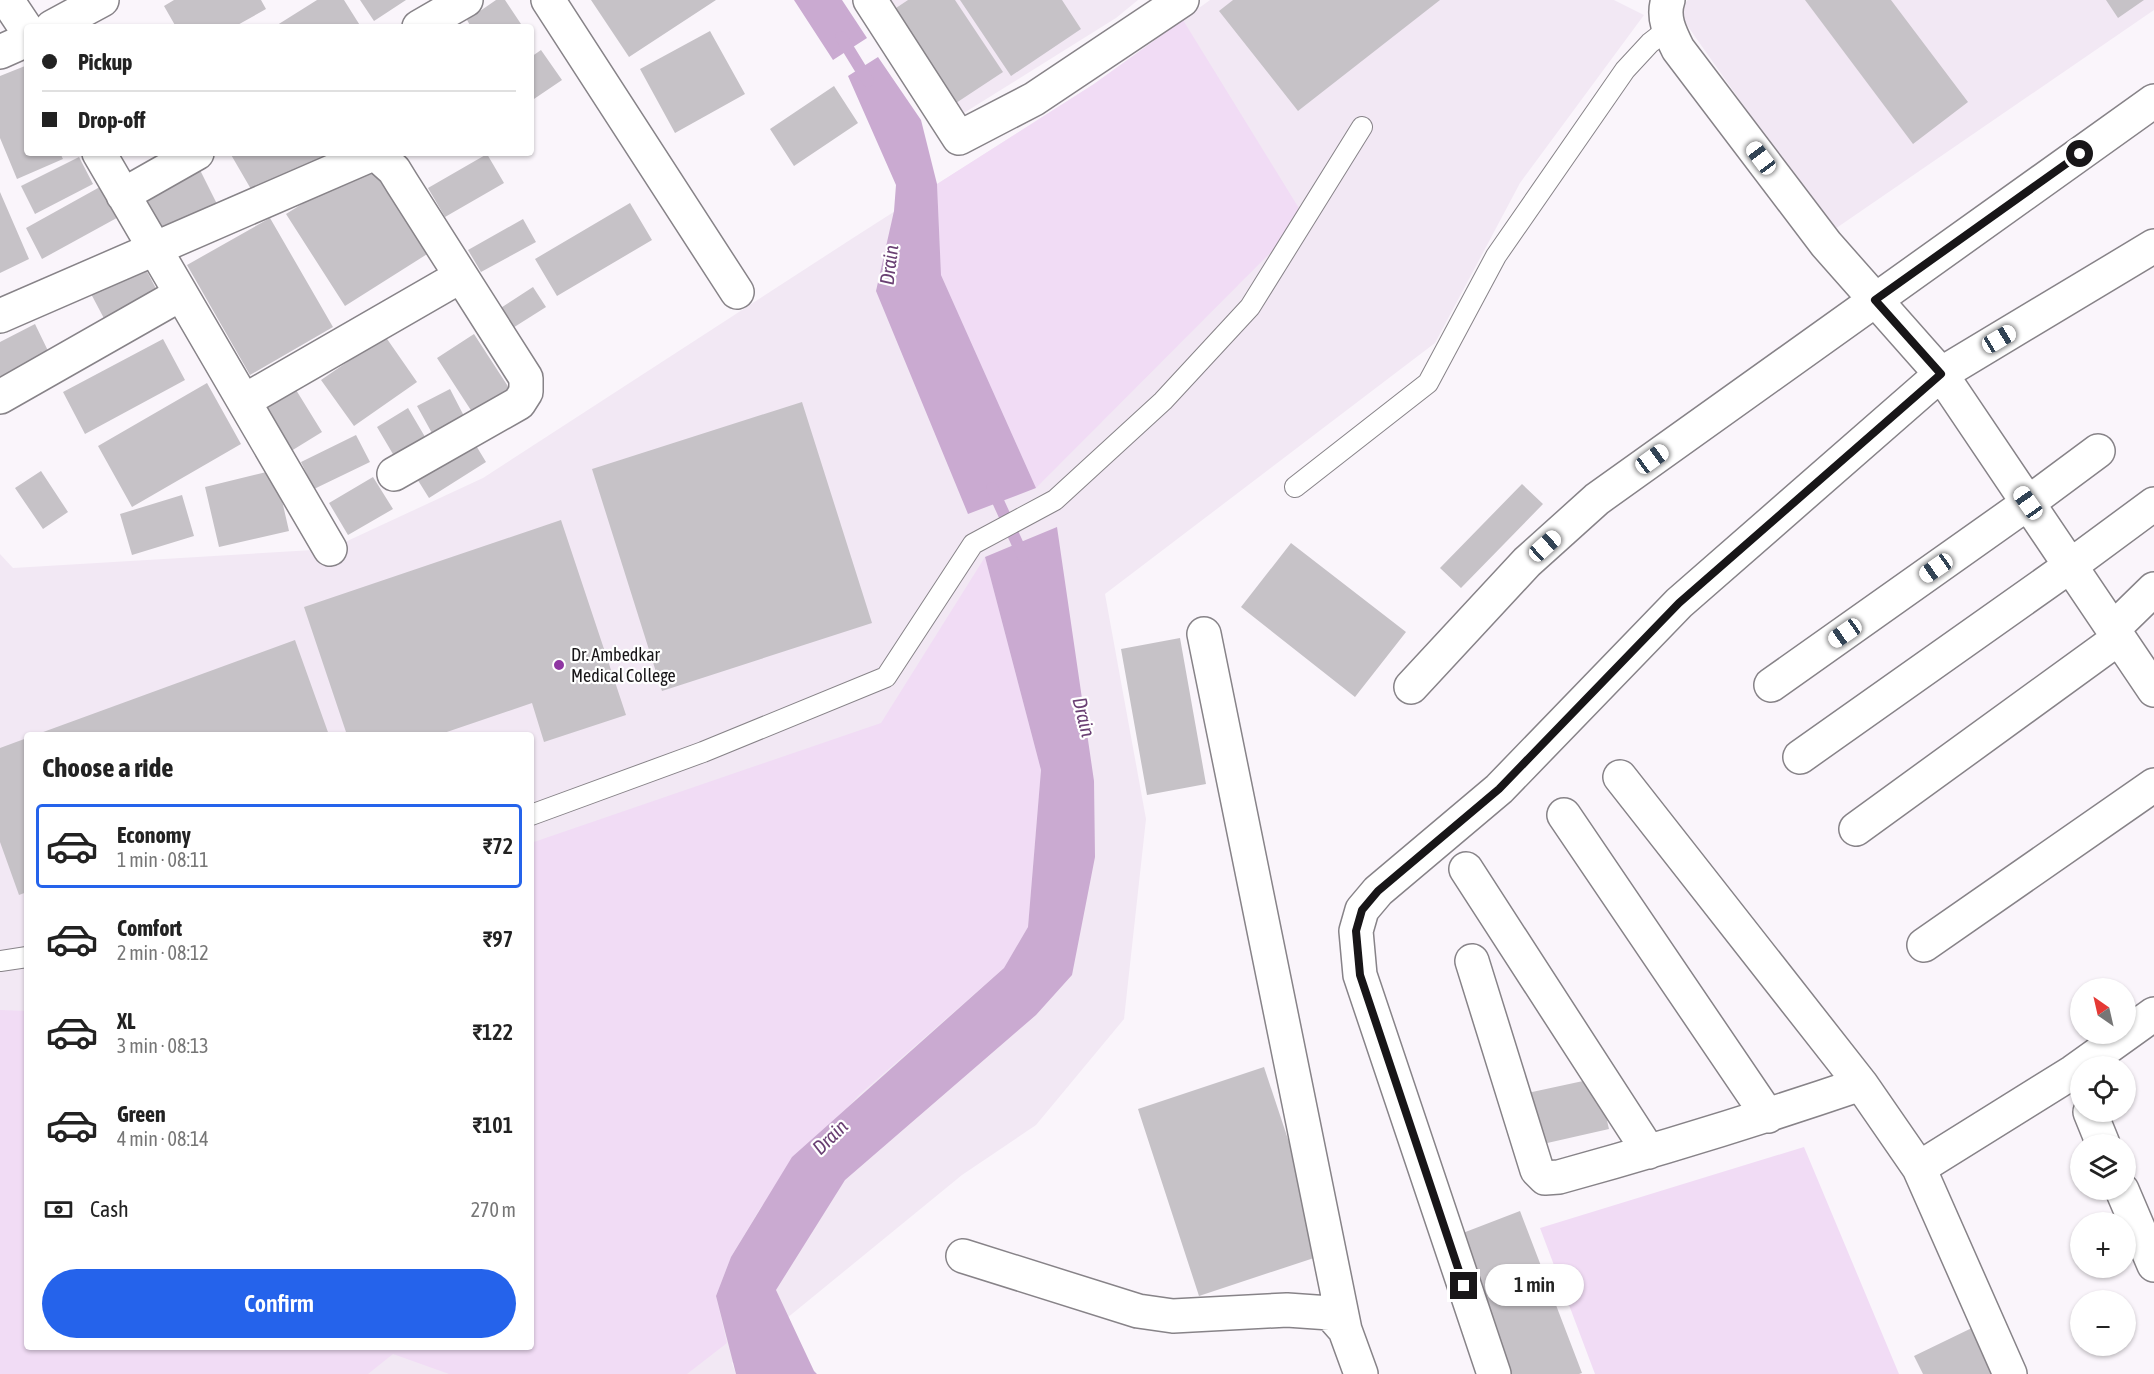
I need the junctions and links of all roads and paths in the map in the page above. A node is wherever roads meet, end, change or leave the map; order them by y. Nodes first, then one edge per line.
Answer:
1 (7, 0) edge
2 (102, 0) edge
3 (466, 0) edge
4 (548, 0) edge
5 (870, 0) edge
6 (1160, 6) edge
7 (1662, 9) edge
8 (58, 24) edge
9 (424, 24) edge
10 (24, 26) edge
11 (24, 41) edge
12 (0, 52) edge
13 (2154, 101) edge
14 (1362, 127) dead end
15 (101, 156) edge
16 (192, 156) edge
17 (368, 156) edge
18 (378, 156) edge
19 (123, 195) junction
20 (2154, 246) edge
21 (155, 249) junction
22 (461, 276) junction
23 (737, 292) dead end
24 (181, 294) junction
25 (1875, 300) junction
26 (0, 316) edge
27 (1941, 374) junction
28 (0, 397) edge
29 (244, 401) junction
30 (2098, 451) dead end
31 (394, 474) dead end
32 (1295, 487) dead end
33 (2028, 503) junction
34 (2154, 504) edge
35 (330, 549) dead end
36 (2070, 566) junction
37 (2154, 589) edge
38 (2116, 633) junction
39 (1204, 634) dead end
40 (1771, 685) dead end
41 (1411, 687) dead end
42 (2154, 690) edge
43 (1800, 757) dead end
44 (1620, 777) dead end
45 (2154, 785) edge
46 (534, 814) edge
47 (1564, 815) dead end
48 (1856, 829) dead end
49 (1466, 868) dead end
50 (1924, 945) dead end
51 (24, 957) edge
52 (0, 961) edge
53 (1472, 961) dead end
54 (2154, 1014) edge
55 (2106, 1056) edge
56 (1861, 1084) junction
57 (2070, 1085) edge
58 (1768, 1116) junction
59 (1649, 1152) junction
60 (1919, 1168) junction
61 (2126, 1200) edge
62 (963, 1256) dead end
63 (2154, 1266) edge
64 (1345, 1330) junction
65 (1361, 1374) edge
66 (1494, 1374) edge
67 (2010, 1374) edge

1 - 10 street
2 - 8 street
3 - 9 street
4 - 23 street
5 - 6 street
7 - 25 street
7 - 32 lane
11 - 12 street
13 - 25 street
14 - 46 lane
15 - 19 street
16 - 19 street
17 - 21 street
18 - 22 street
19 - 21 street
20 - 27 street
21 - 24 street
21 - 26 street
22 - 29 street
22 - 31 street
24 - 28 street
24 - 29 street
25 - 27 street
25 - 41 street
27 - 33 street
27 - 66 street
29 - 35 street
30 - 33 street
33 - 36 street
33 - 40 street
34 - 36 street
36 - 38 street
36 - 43 street
37 - 38 street
38 - 42 street
38 - 48 street
39 - 64 street
44 - 56 street
45 - 50 street
47 - 58 street
49 - 59 street
51 - 52 lane
53 - 59 street
54 - 55 street
56 - 58 street
56 - 60 street
57 - 60 street
58 - 59 street
60 - 67 street
61 - 63 street
62 - 64 street
64 - 65 street

